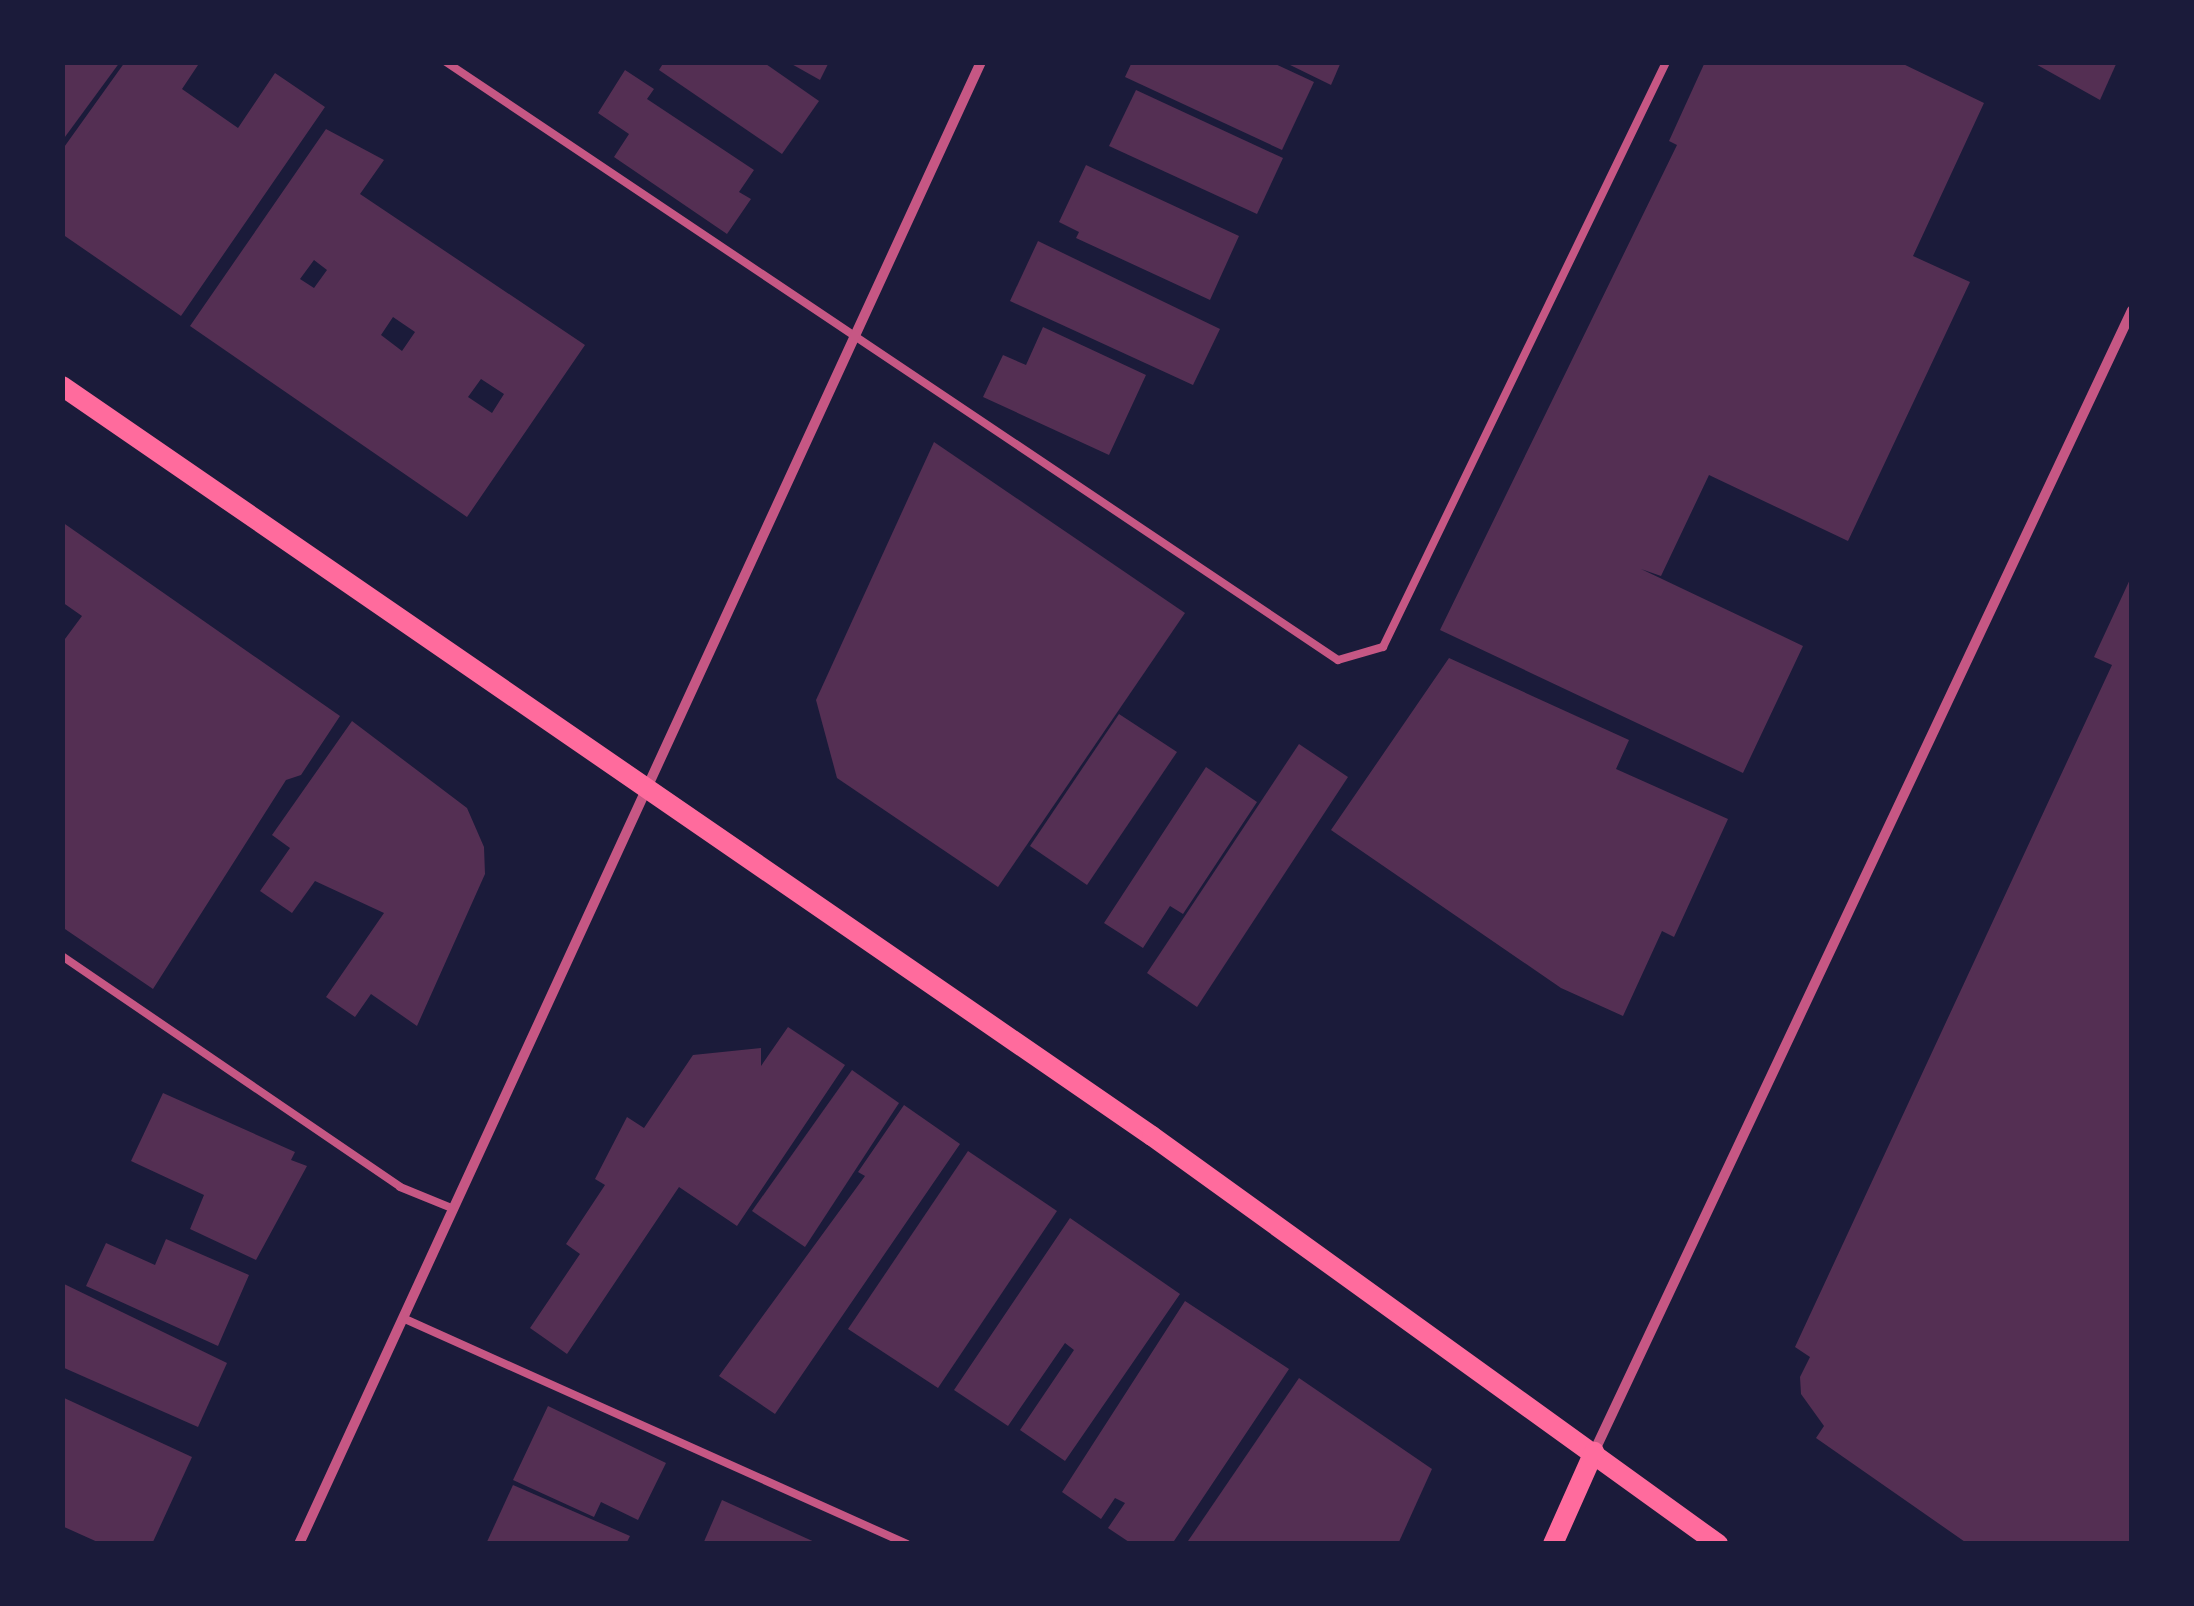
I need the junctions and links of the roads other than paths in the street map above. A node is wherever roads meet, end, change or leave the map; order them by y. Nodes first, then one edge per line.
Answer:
1 (446, 62) edge
2 (982, 62) edge
3 (1666, 62) edge
4 (2132, 310) edge
5 (854, 340) junction
6 (62, 386) edge
7 (647, 792) junction
8 (62, 956) edge
9 (454, 1209) junction
10 (405, 1319) junction
11 (1594, 1452) junction
12 (299, 1544) edge
13 (906, 1544) edge
14 (1553, 1544) edge
15 (1718, 1544) edge

1 - 5 lane
2 - 5 street
3 - 5 lane
4 - 11 street
5 - 7 street
6 - 7 main road
7 - 9 street
7 - 11 main road
8 - 9 lane
9 - 10 street
10 - 12 street
10 - 13 lane
11 - 14 main road
11 - 15 main road

